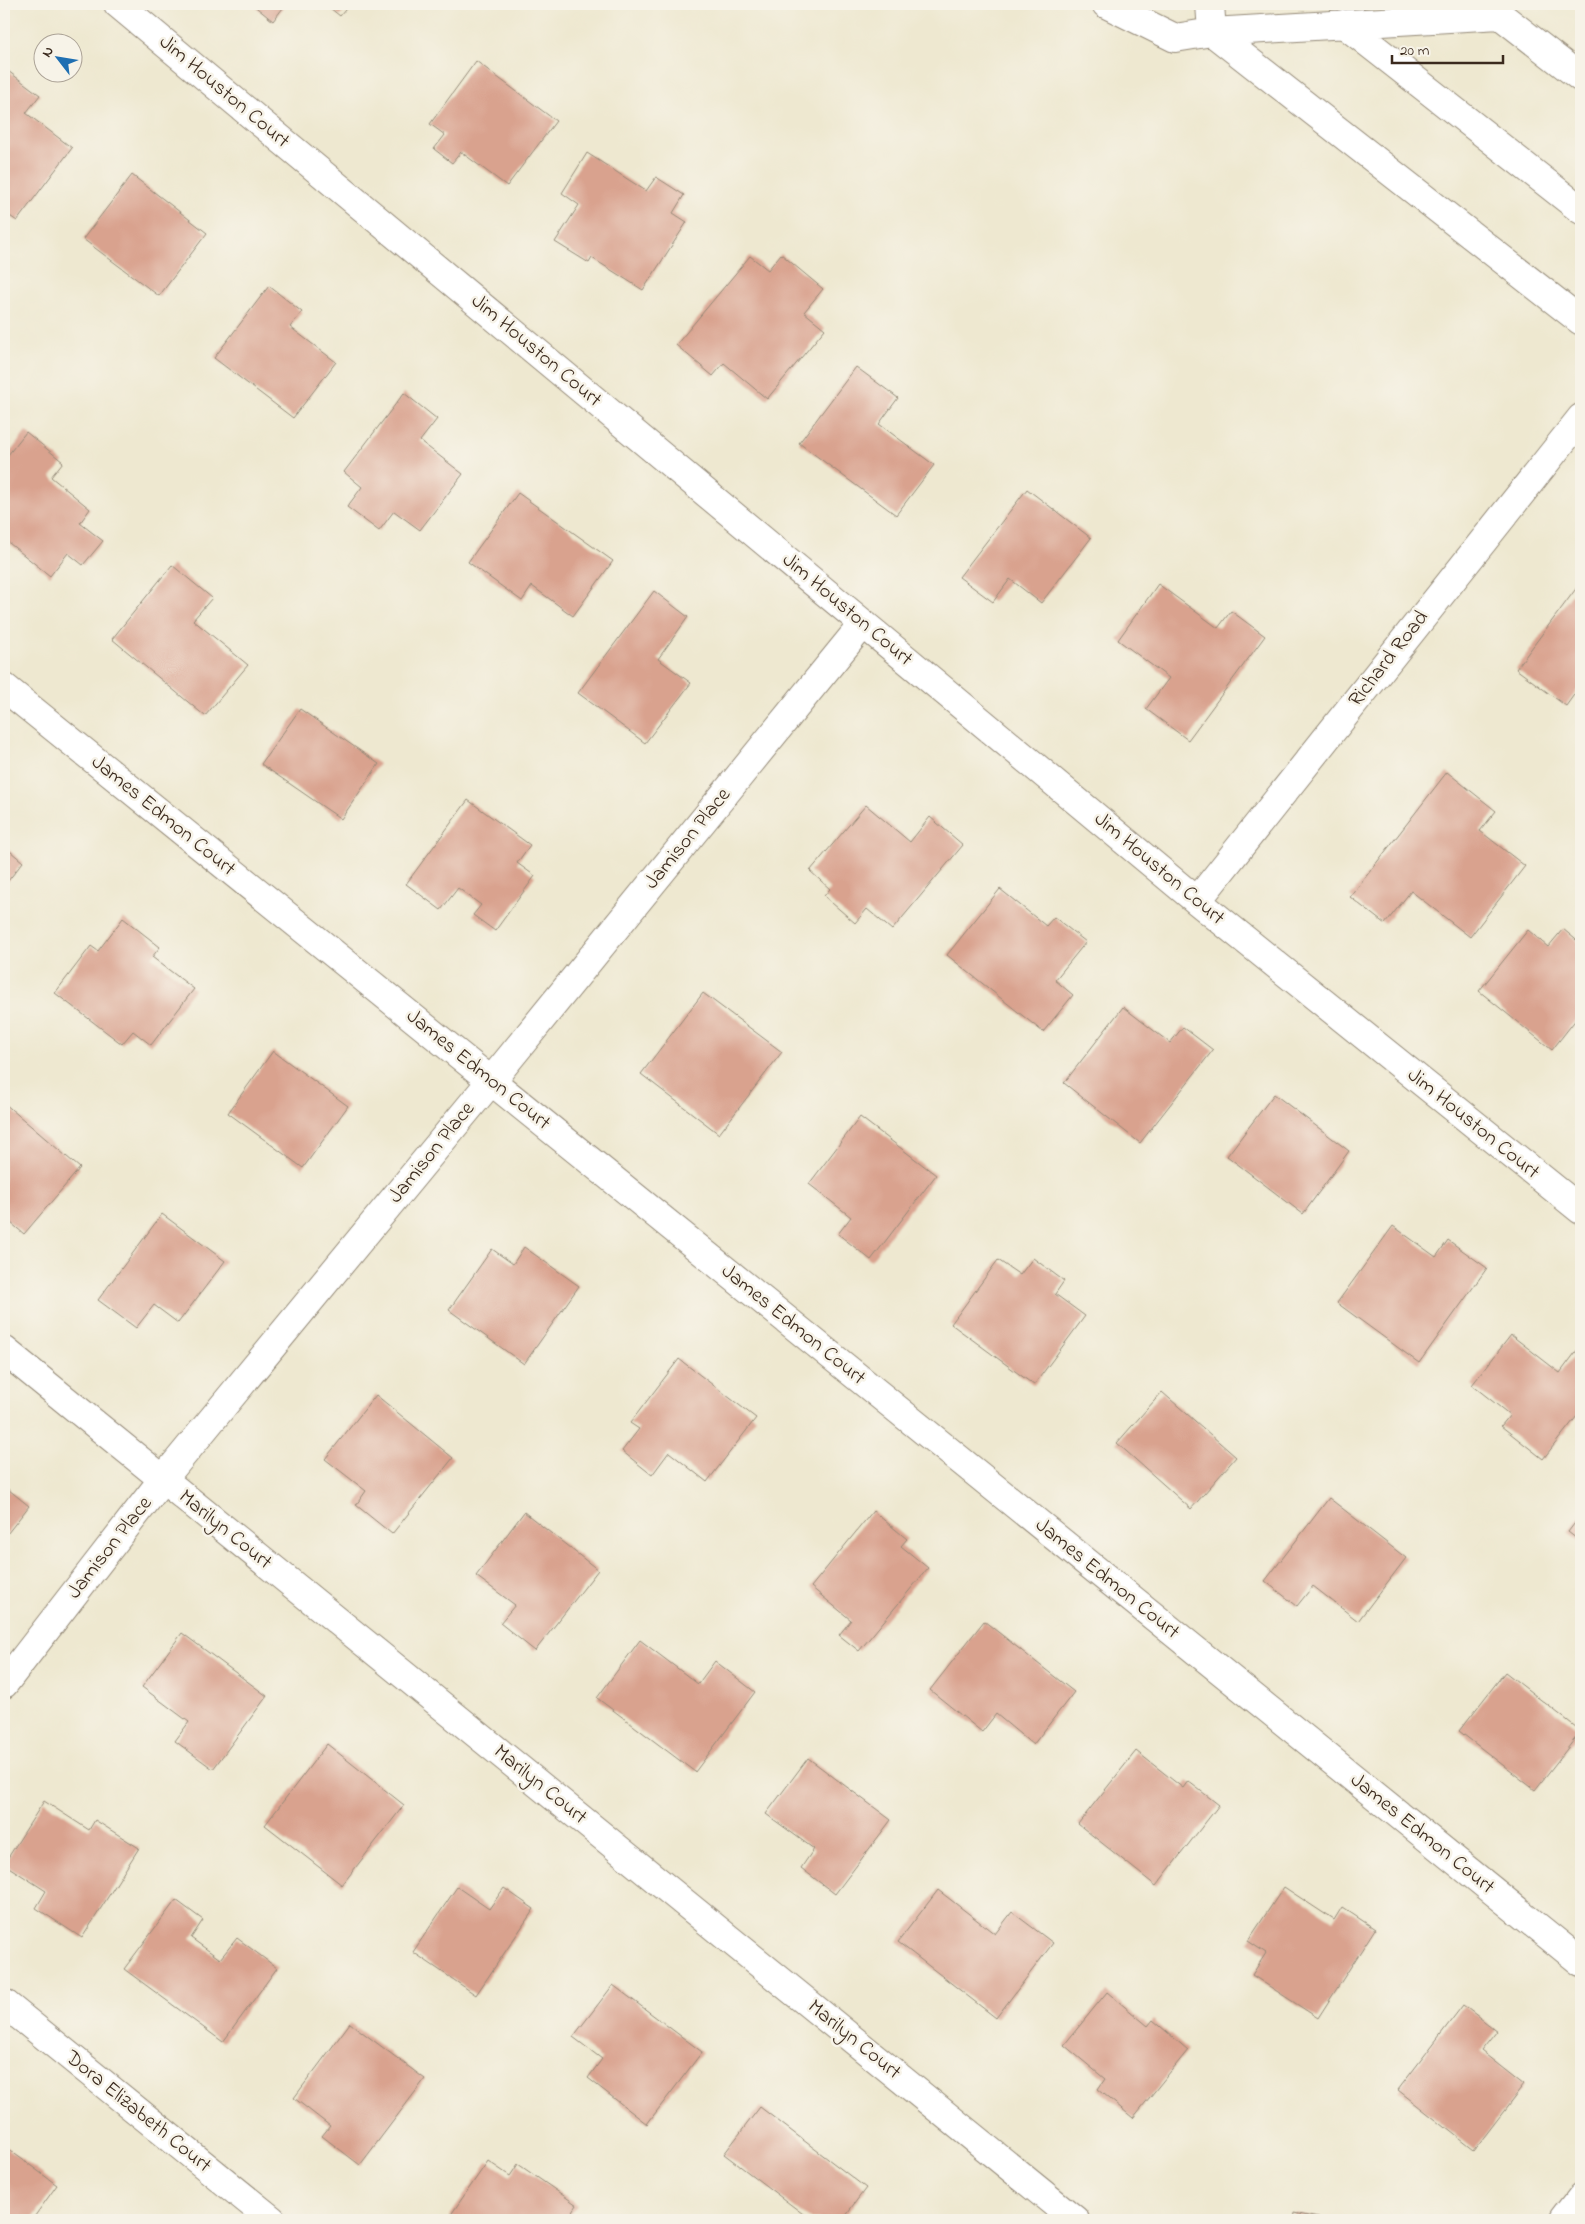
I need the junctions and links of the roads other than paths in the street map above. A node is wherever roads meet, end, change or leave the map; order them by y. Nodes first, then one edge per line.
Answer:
1 (118, 4) edge
2 (1106, 4) edge
3 (1210, 4) edge
4 (1504, 9) edge
5 (1344, 24) junction
6 (1212, 32) junction
7 (1581, 78) edge
8 (1581, 210) edge
9 (1581, 321) edge
10 (1581, 418) edge
11 (863, 624) junction
12 (4, 687) edge
13 (1197, 901) junction
14 (491, 1081) junction
15 (1581, 1210) edge
16 (4, 1350) edge
17 (163, 1479) junction
18 (4, 1684) edge
19 (1581, 1962) edge
20 (4, 2003) edge
21 (1581, 2198) edge
22 (272, 2220) edge
23 (1075, 2220) edge
24 (1564, 2220) edge

1 - 11 street, Jim Houston Court
2 - 6 street
3 - 6 street
4 - 5 street
4 - 7 street
5 - 6 street
5 - 8 street
6 - 9 street
10 - 13 street, Richard Road
11 - 13 street, Jim Houston Court
11 - 14 street, Jamison Place
12 - 14 street, James Edmon Court
13 - 15 street, Jim Houston Court
14 - 17 street, Jamison Place
14 - 19 street, James Edmon Court
16 - 17 street, Marilyn Court
17 - 18 street, Jamison Place
17 - 23 street, Marilyn Court
20 - 22 street, Dora Elizabeth Court
21 - 24 street

